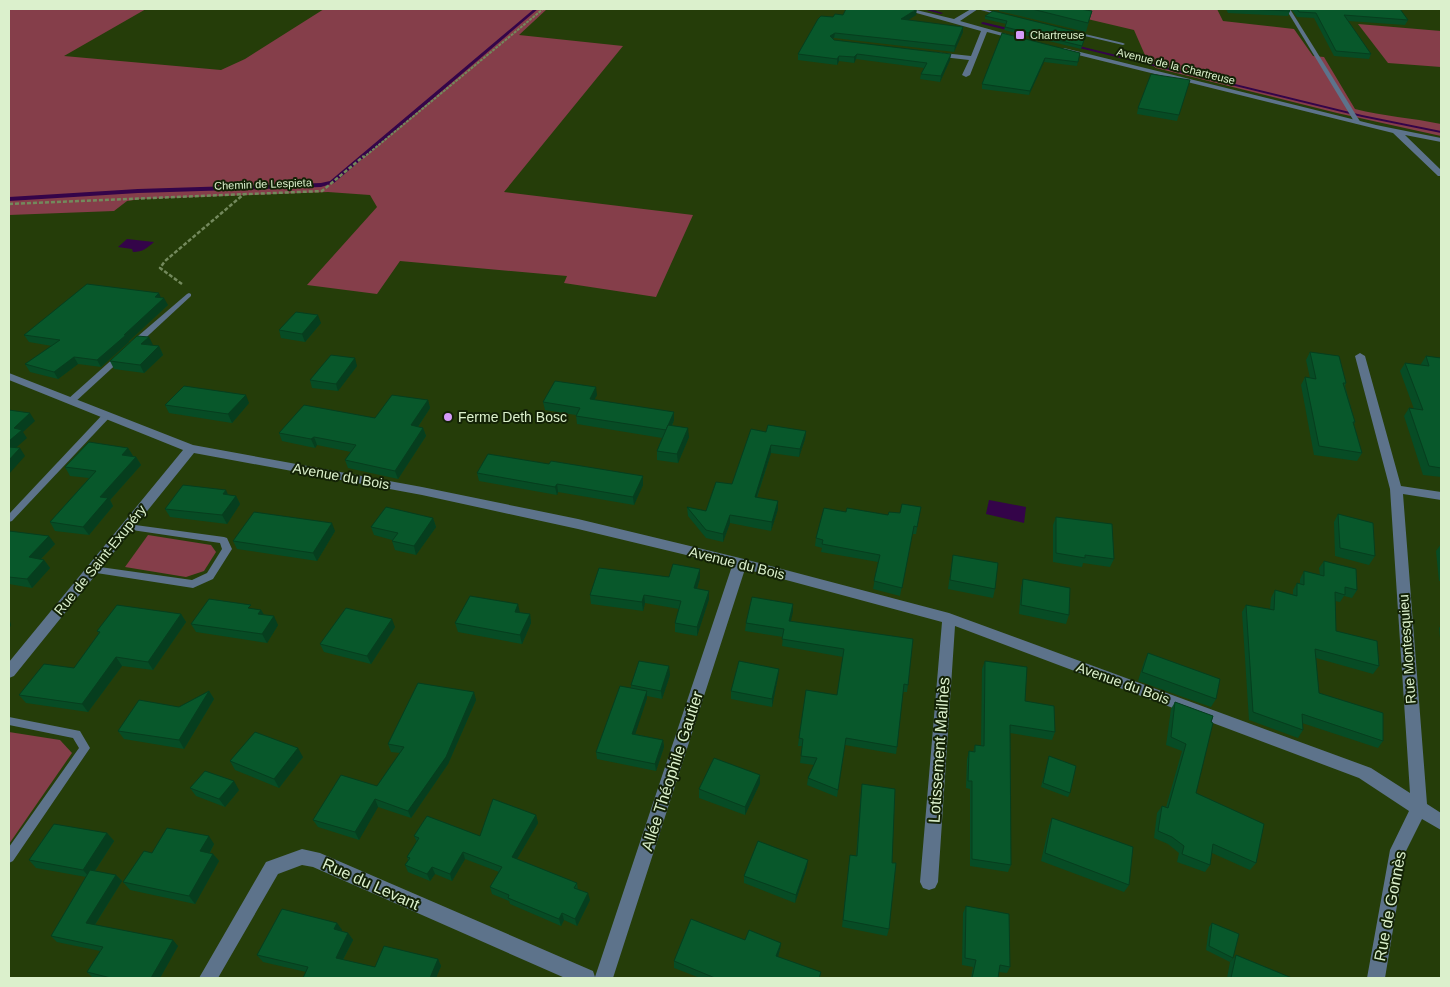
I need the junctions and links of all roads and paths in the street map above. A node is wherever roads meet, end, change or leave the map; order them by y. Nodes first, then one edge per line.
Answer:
1 (543, 9) edge
2 (906, 9) edge
3 (975, 9) edge
4 (979, 9) edge
5 (1288, 9) edge
6 (1008, 16) edge
7 (954, 22) junction
8 (985, 30) junction
9 (1066, 30) edge
10 (1023, 39) edge
11 (1123, 44) dead end
12 (1060, 48) edge
13 (927, 53) edge
14 (973, 58) junction
15 (966, 75) dead end
16 (1356, 120) junction
17 (1396, 131) junction
18 (1441, 140) edge
19 (1441, 174) edge
20 (244, 194) junction
21 (9, 204) edge
22 (189, 295) joint
23 (130, 348) edge
24 (122, 355) edge
25 (1360, 356) dead end
26 (9, 377) edge
27 (71, 401) junction
28 (107, 415) junction
29 (192, 449) junction
30 (1396, 489) junction
31 (1441, 496) edge
32 (9, 520) edge
33 (128, 527) junction
34 (740, 563) junction
35 (92, 570) junction
36 (949, 618) junction
37 (9, 672) edge
38 (9, 721) edge
39 (1418, 808) junction
40 (1441, 822) edge
41 (9, 857) edge
42 (929, 882) dead end
43 (208, 978) edge
44 (586, 978) edge
45 (604, 978) edge
46 (1376, 978) edge

1 - 20 path, Chemin de Lespieta
2 - 7 street
3 - 7 street
4 - 6 lane
5 - 16 lane
7 - 8 street
8 - 10 street
8 - 14 street
9 - 11 lane
12 - 16 street, Avenue de la Chartreuse
13 - 14 street
14 - 15 street
16 - 17 street, Avenue de la Chartreuse
17 - 18 street, Avenue de la Chartreuse
17 - 19 street
20 - 21 path, Chemin de Lespieta
20 - 22 path
22 - 23 lane
24 - 27 lane
25 - 30 street, Rue Montesquieu
26 - 27 street, Avenue du Bois
27 - 28 street, Avenue du Bois
28 - 29 street, Avenue du Bois
28 - 32 lane
29 - 33 street, Rue de Saint-Exupéry
29 - 34 street, Avenue du Bois
30 - 31 street
30 - 39 street, Rue Montesquieu
33 - 35 street, Rue de Saint-Exupéry
33 - 35 lane
34 - 36 street, Avenue du Bois
34 - 45 street, Allée Théophile Gautier
35 - 37 street, Rue de Saint-Exupéry
36 - 39 street, Avenue du Bois
36 - 42 street, Lotissement Mailhès
38 - 41 lane
39 - 40 street, Avenue du Bois
39 - 46 street, Rue de Gonnès
43 - 44 street, Rue du Levant

